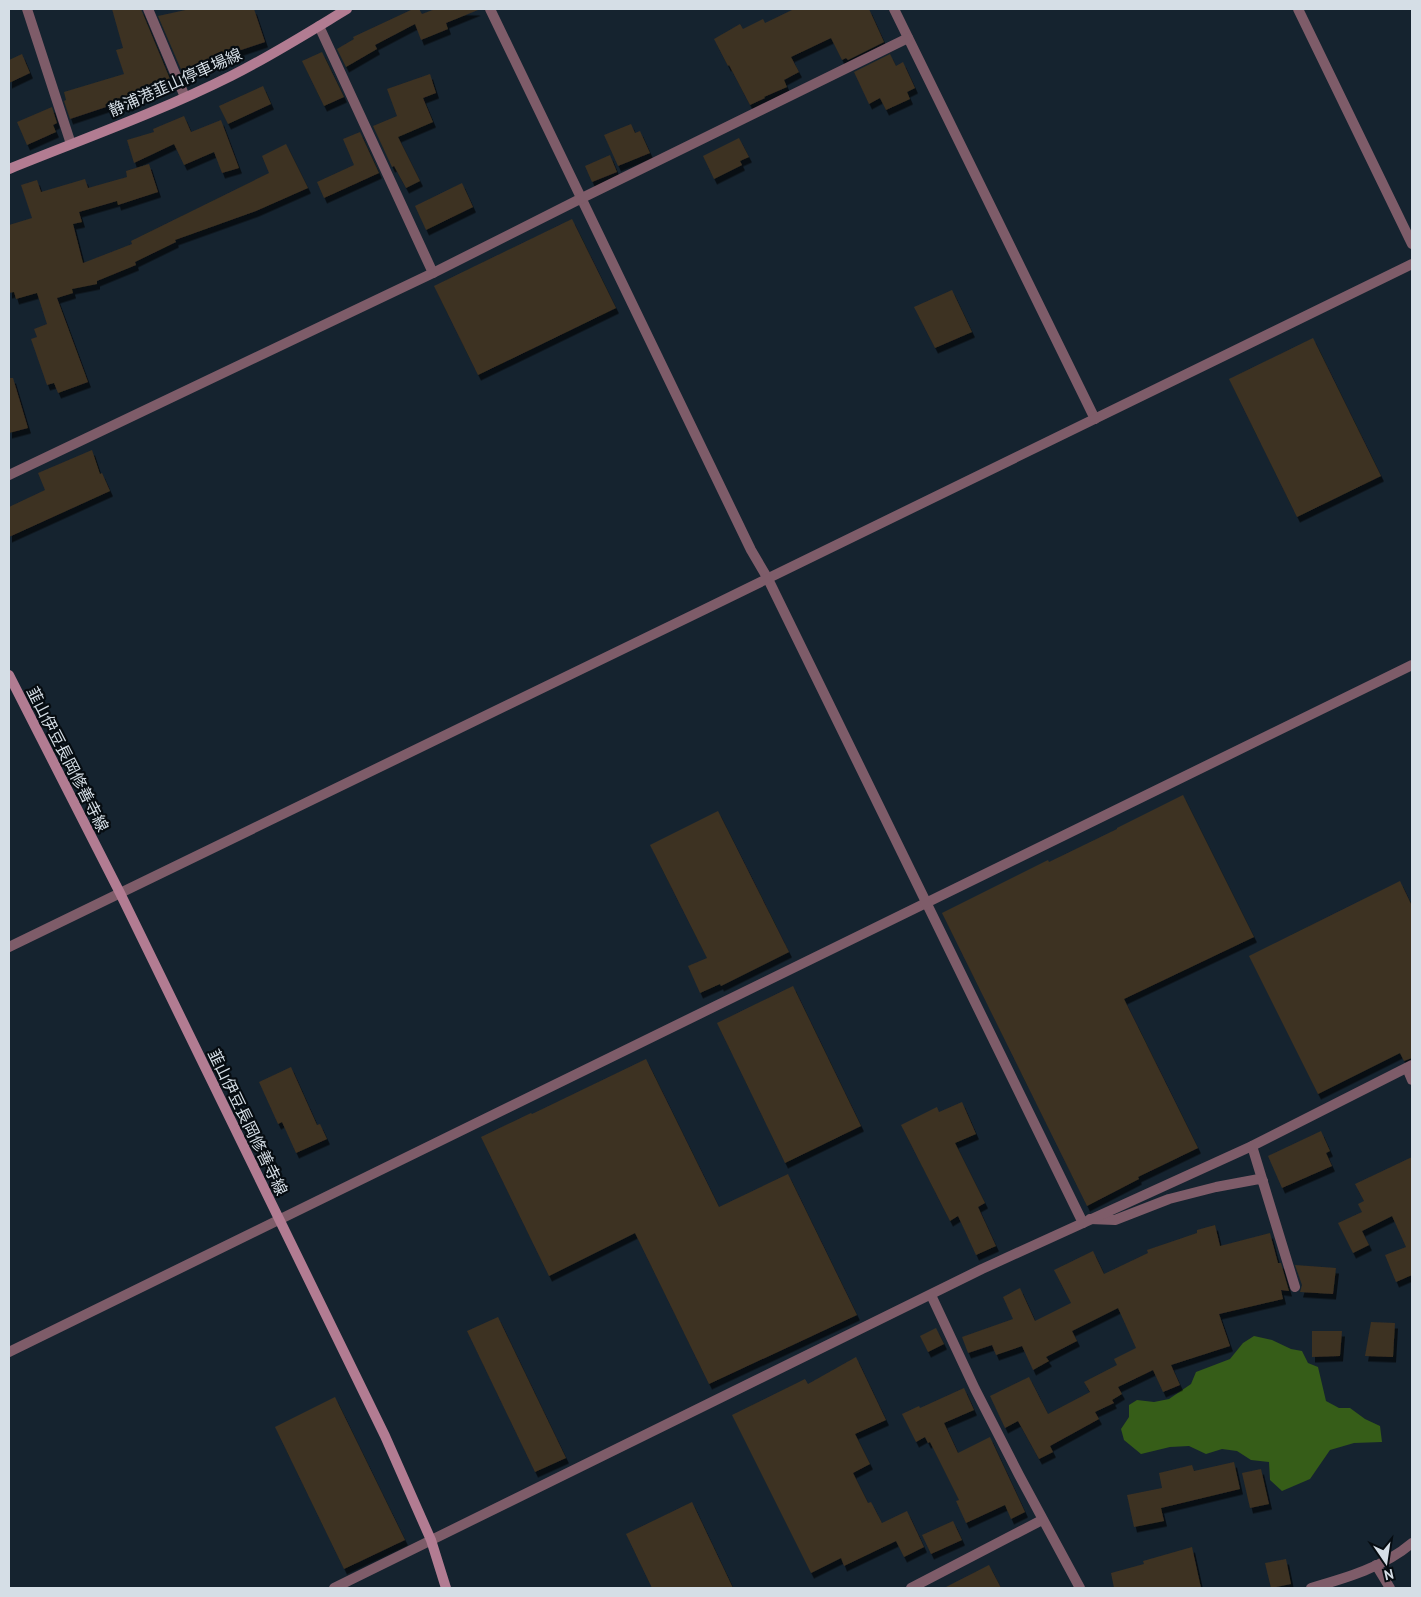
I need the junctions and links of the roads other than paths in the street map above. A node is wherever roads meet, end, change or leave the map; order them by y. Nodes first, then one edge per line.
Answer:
1 (27, 9) edge
2 (148, 9) edge
3 (346, 9) edge
4 (490, 9) edge
5 (894, 9) edge
6 (1298, 9) edge
7 (319, 26) junction
8 (908, 38) junction
9 (185, 97) junction
10 (71, 144) junction
11 (9, 169) edge
12 (582, 198) junction
13 (1412, 244) edge
14 (1412, 264) edge
15 (433, 273) junction
16 (1095, 419) junction
17 (9, 475) edge
18 (768, 579) junction
19 (1412, 665) edge
20 (9, 675) edge
21 (120, 893) junction
22 (926, 903) junction
23 (9, 947) edge
24 (1410, 1067) edge
25 (1412, 1080) edge
26 (1252, 1146) junction
27 (1263, 1181) junction
28 (280, 1220) junction
29 (1087, 1221) junction
30 (1295, 1287) dead end
31 (931, 1295) junction
32 (9, 1352) edge
33 (1042, 1520) junction
34 (431, 1540) junction
35 (1412, 1543) edge
36 (1376, 1565) junction
37 (334, 1588) edge
38 (446, 1588) edge
39 (911, 1588) edge
40 (1080, 1588) edge
41 (1312, 1588) edge
42 (1390, 1588) edge

1 - 10 street
2 - 9 street
3 - 7 main road, 静浦港韮山停車場線
4 - 12 street
5 - 8 street
6 - 13 street
7 - 9 main road, 静浦港韮山停車場線
7 - 15 street
8 - 12 street
8 - 16 street
9 - 10 main road, 静浦港韮山停車場線
10 - 11 main road, 静浦港韮山停車場線
12 - 15 street
12 - 18 street
14 - 16 street
15 - 17 street
16 - 18 street
18 - 21 street
18 - 22 street
19 - 22 street
20 - 21 main road, 韮山伊豆長岡修善寺線
21 - 23 street
21 - 28 main road, 韮山伊豆長岡修善寺線
22 - 28 street
22 - 29 street
24 - 25 street
24 - 26 street
26 - 27 street
26 - 29 street
27 - 29 street
27 - 30 street
28 - 32 street
28 - 34 main road, 韮山伊豆長岡修善寺線
29 - 31 street
31 - 33 street
31 - 34 street
33 - 39 street
33 - 40 street
34 - 37 street
34 - 38 main road, 韮山伊豆長岡修善寺線
35 - 36 street
36 - 41 street
36 - 42 street

